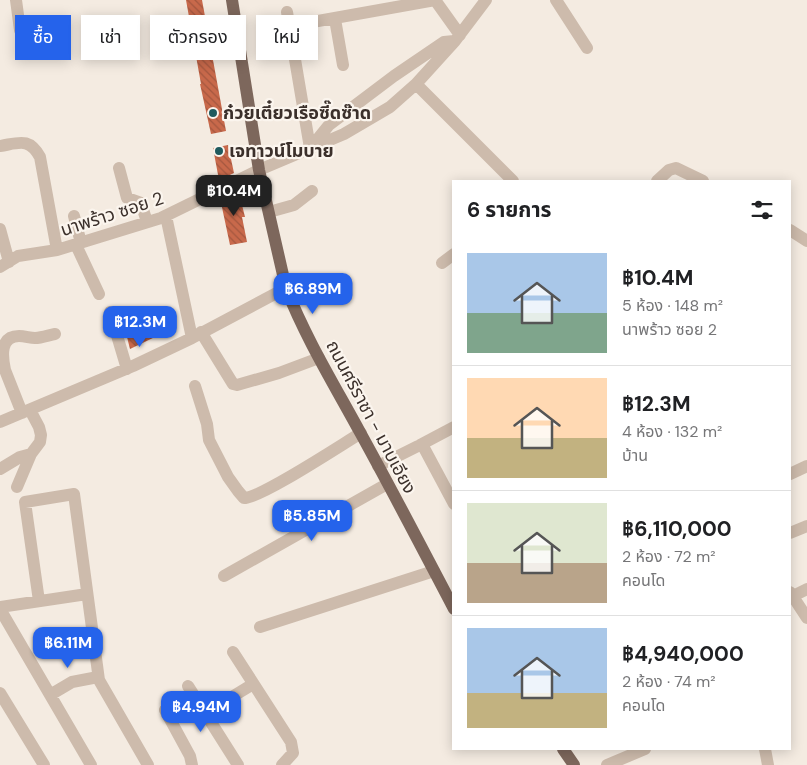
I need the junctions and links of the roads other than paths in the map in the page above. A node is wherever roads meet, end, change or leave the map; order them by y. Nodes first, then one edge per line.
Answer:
1 (16, 0) edge
2 (232, 0) edge
3 (486, 0) edge
4 (556, 0) edge
5 (287, 12) dead end
6 (18, 15) edge
7 (288, 15) edge
8 (335, 19) junction
9 (318, 22) edge
10 (457, 38) junction
11 (587, 48) dead end
12 (296, 60) edge
13 (343, 65) dead end
14 (416, 84) junction
15 (0, 146) edge
16 (310, 148) junction
17 (120, 168) dead end
18 (259, 170) junction
19 (512, 180) edge
20 (658, 180) edge
21 (702, 180) edge
22 (312, 191) dead end
23 (269, 212) junction
24 (74, 216) dead end
25 (166, 216) junction
26 (147, 222) junction
27 (0, 229) edge
28 (791, 231) edge
29 (807, 241) edge
30 (79, 244) junction
31 (57, 250) junction
32 (452, 256) edge
33 (442, 263) dead end
34 (2, 264) edge
35 (286, 288) junction
36 (99, 294) dead end
37 (110, 312) dead end
38 (55, 334) dead end
39 (197, 335) junction
40 (319, 358) junction
41 (2, 368) edge
42 (127, 368) junction
43 (195, 386) dead end
44 (26, 412) junction
45 (0, 422) edge
46 (452, 428) edge
47 (361, 433) junction
48 (420, 445) junction
49 (30, 454) junction
50 (378, 466) junction
51 (807, 466) edge
52 (0, 469) edge
53 (791, 474) edge
54 (388, 484) junction
55 (17, 488) dead end
56 (452, 500) edge
57 (807, 526) edge
58 (791, 533) edge
59 (434, 571) junction
60 (224, 576) dead end
61 (807, 589) edge
62 (87, 594) junction
63 (791, 594) edge
64 (39, 600) junction
65 (452, 605) edge
66 (0, 608) edge
67 (807, 618) edge
68 (260, 627) dead end
69 (233, 652) dead end
70 (98, 677) junction
71 (253, 684) junction
72 (188, 686) dead end
73 (0, 693) edge
74 (50, 695) junction
75 (165, 710) dead end
76 (204, 714) junction
77 (564, 750) edge
78 (643, 750) edge
79 (765, 750) edge
80 (44, 765) edge
81 (91, 765) edge
82 (148, 765) edge
83 (192, 765) edge
84 (238, 765) edge
85 (282, 765) edge
86 (574, 765) edge
87 (607, 765) edge
88 (768, 765) edge

1 - 6 street
2 - 18 main road, ถนนศรีราชา - มาบเอียง
3 - 10 street, นาพร้าว ซอย 2
4 - 11 street
5 - 7 street
8 - 9 street
8 - 10 street
8 - 13 street
10 - 14 street, นาพร้าว ซอย 2
10 - 16 street
12 - 16 street
14 - 16 street, นาพร้าว ซอย 2
14 - 19 street
15 - 31 street
16 - 18 street, นาพร้าว ซอย 2
17 - 26 street
18 - 23 main road, ถนนศรีราชา - มาบเอียง
18 - 25 street, นาพร้าว ซอย 2
20 - 21 street
22 - 23 street
23 - 35 main road, ถนนศรีราชา - มาบเอียง
24 - 30 street
25 - 26 street, นาพร้าว ซอย 2
25 - 39 street
26 - 30 street, นาพร้าว ซอย 2
27 - 34 street
28 - 29 street
30 - 31 street, นาพร้าว ซอย 2
30 - 36 street
31 - 34 street, นาพร้าว ซอย 2
32 - 33 street
35 - 39 street
35 - 40 main road, ถนนศรีราชา - มาบเอียง
37 - 42 street
38 - 41 street
39 - 40 street
39 - 42 street
40 - 47 main road, ถนนศรีราชา - มาบเอียง
41 - 44 street
42 - 44 street
43 - 47 street
44 - 45 street
44 - 49 street
46 - 48 street
47 - 50 main road, ถนนศรีราชา - มาบเอียง
48 - 50 street
48 - 56 street
49 - 52 street
49 - 55 street
50 - 54 main road, ถนนศรีราชา - มาบเอียง
51 - 53 street
54 - 59 main road, ถนนศรีราชา - มาบเอียง
54 - 60 street
57 - 58 street
59 - 65 main road, ถนนศรีราชา - มาบเอียง
59 - 68 street
61 - 63 street
62 - 64 street
62 - 64 street
62 - 70 street
63 - 67 street
64 - 66 street
66 - 74 street
69 - 71 street
70 - 74 street
70 - 82 street
71 - 76 street
71 - 85 street
72 - 76 street
73 - 80 street
74 - 81 street
75 - 83 street
76 - 84 street
77 - 86 main road
78 - 87 street
79 - 88 street

